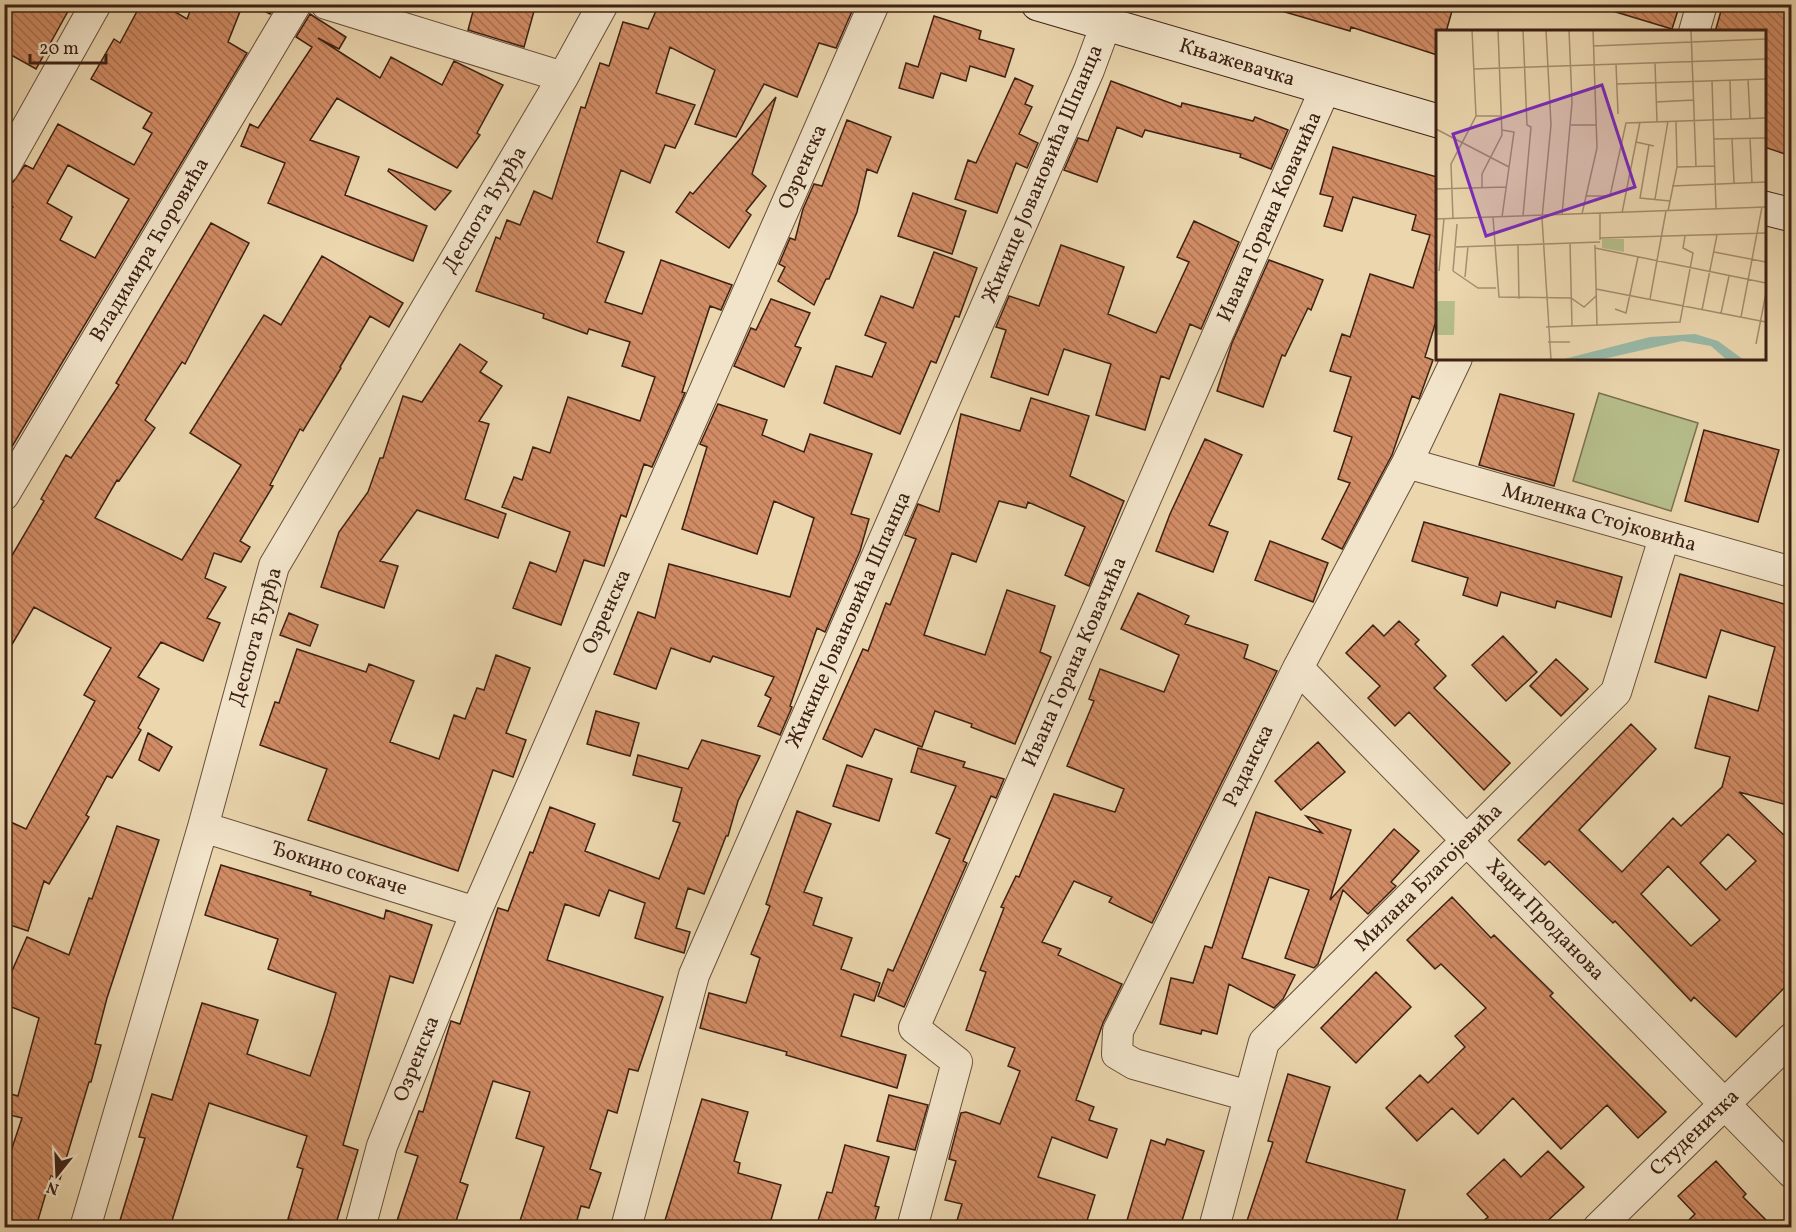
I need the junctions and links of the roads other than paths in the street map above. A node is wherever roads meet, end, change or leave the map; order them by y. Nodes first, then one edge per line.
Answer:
1 (96, 4) edge
2 (296, 4) edge
3 (326, 4) edge
4 (603, 4) edge
5 (874, 4) edge
6 (1038, 4) edge
7 (1702, 4) edge
8 (1106, 24) junction
9 (1695, 30) edge
10 (563, 77) junction
11 (1325, 89) junction
12 (1436, 121) edge
13 (4, 168) edge
14 (1766, 209) edge
15 (1791, 215) edge
16 (1456, 360) edge
17 (1407, 463) junction
18 (4, 495) edge
19 (1664, 538) junction
20 (1791, 572) edge
21 (1298, 668) junction
22 (203, 826) junction
23 (1467, 841) junction
24 (476, 912) junction
25 (1791, 1038) edge
26 (1250, 1096) junction
27 (1724, 1104) junction
28 (1791, 1173) edge
29 (85, 1227) edge
30 (360, 1227) edge
31 (626, 1227) edge
32 (912, 1227) edge
33 (1214, 1227) edge
34 (1598, 1227) edge

1 - 13 street
2 - 18 street, Владимира Ћоровића
3 - 10 street
4 - 10 street, Деспота Ђурђа
5 - 24 street, Озренска
6 - 8 main road, Књажевачка
7 - 9 street
8 - 11 main road, Књажевачка
8 - 31 street, Жикице Јовановића Шпанца
10 - 22 street, Деспота Ђурђа
11 - 12 main road, Књажевачка
11 - 32 street, Ивана Горана Ковачића
14 - 15 main road
16 - 17 street, Раданска
17 - 19 street, Миленка Стојковића
17 - 21 street, Раданска
19 - 20 street, Миленка Стојковића
19 - 23 street, Милана Благојевића
21 - 23 street, Хаџи Проданова
21 - 26 street, Раданска
22 - 24 street, Ђокино сокаче
22 - 29 street, Деспота Ђурђа
23 - 26 street, Милана Благојевића
23 - 27 street, Хаџи Проданова
24 - 30 street, Озренска
25 - 27 street, Студеничка
26 - 33 street, Милана Благојевића
27 - 28 street, Хаџи Проданова
27 - 34 street, Студеничка

